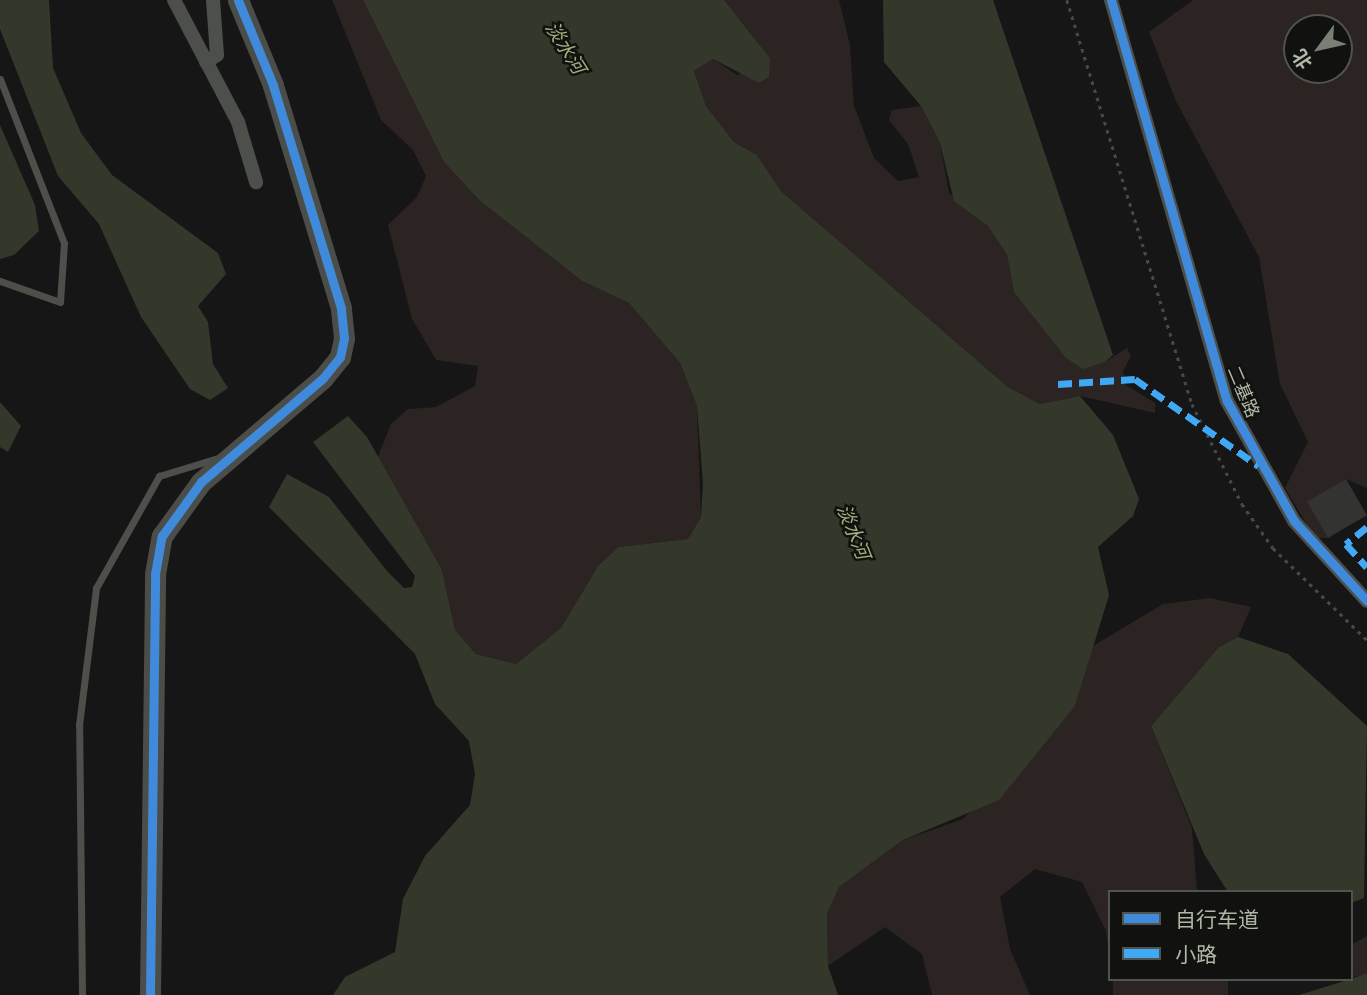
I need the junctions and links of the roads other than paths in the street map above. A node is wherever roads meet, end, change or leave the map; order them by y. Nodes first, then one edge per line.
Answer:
1 (174, 0) edge
2 (213, 0) edge
3 (238, 0) edge
4 (1111, 0) edge
5 (206, 62) junction
6 (0, 79) edge
7 (256, 182) dead end
8 (0, 281) edge
9 (232, 456) junction
10 (1367, 601) edge
11 (82, 995) edge
12 (150, 995) edge

1 - 5 street
2 - 5 street
3 - 9 street
4 - 10 street, 二基路
5 - 7 street
6 - 8 lane
9 - 11 lane
9 - 12 street

